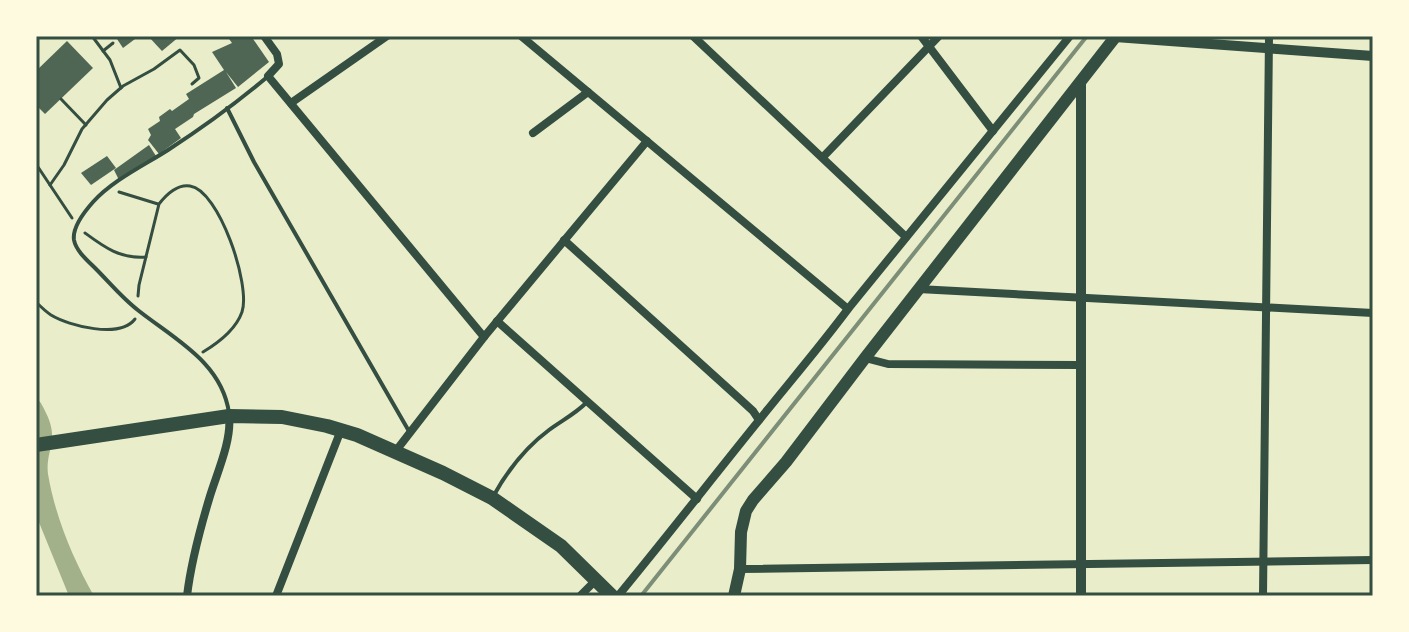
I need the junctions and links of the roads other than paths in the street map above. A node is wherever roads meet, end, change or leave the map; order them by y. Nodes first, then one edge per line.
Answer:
1 (264, 36) edge
2 (387, 36) edge
3 (521, 36) edge
4 (693, 36) edge
5 (921, 36) edge
6 (939, 36) edge
7 (1070, 36) edge
8 (1269, 36) edge
9 (1116, 37) edge
10 (928, 45) junction
11 (1270, 48) junction
12 (1373, 56) edge
13 (268, 76) junction
14 (1081, 81) junction
15 (588, 92) junction
16 (291, 103) junction
17 (227, 108) junction
18 (993, 131) junction
19 (533, 133) dead end
20 (647, 141) junction
21 (823, 157) junction
22 (906, 237) junction
23 (564, 240) junction
24 (918, 289) junction
25 (1080, 298) junction
26 (1267, 307) junction
27 (848, 309) junction
28 (1373, 313) edge
29 (497, 321) junction
30 (484, 337) junction
31 (865, 358) junction
32 (1080, 365) junction
33 (588, 402) junction
34 (229, 416) junction
35 (759, 420) junction
36 (341, 430) junction
37 (410, 433) junction
38 (36, 445) edge
39 (394, 453) junction
40 (492, 498) junction
41 (697, 499) junction
42 (1373, 560) edge
43 (1263, 562) junction
44 (1081, 564) junction
45 (740, 569) junction
46 (595, 581) junction
47 (187, 596) edge
48 (276, 596) edge
49 (580, 596) edge
50 (612, 596) edge
51 (618, 596) edge
52 (734, 596) edge
53 (746, 596) edge
54 (1081, 596) edge
55 (1263, 596) edge

1 - 13 street
2 - 16 street
3 - 15 street
4 - 21 street
5 - 10 street
6 - 10 street
7 - 18 street
8 - 11 street
9 - 11 street
9 - 14 main road
10 - 18 street
10 - 21 street
11 - 12 street
11 - 26 street
13 - 16 street
13 - 17 lane
14 - 24 main road
14 - 25 street
15 - 19 street
15 - 20 street
16 - 30 street
17 - 34 lane
17 - 37 lane
18 - 22 street
20 - 23 street
20 - 27 street
21 - 22 street
22 - 27 street
23 - 29 street
23 - 35 street
24 - 25 street
24 - 31 main road
25 - 26 street
25 - 32 street
26 - 28 street
26 - 43 street
27 - 35 street
29 - 30 street
29 - 33 street
30 - 37 street
31 - 32 street
31 - 45 main road
32 - 44 street
33 - 40 lane
33 - 41 street
34 - 36 main road
34 - 38 main road
34 - 47 street
35 - 41 street
36 - 39 main road
36 - 48 street
37 - 39 street
39 - 40 main road
40 - 46 main road
41 - 51 street
42 - 43 street
43 - 44 street
43 - 55 street
44 - 45 street
44 - 54 street
45 - 52 main road
45 - 53 main road
46 - 49 street
46 - 50 main road

